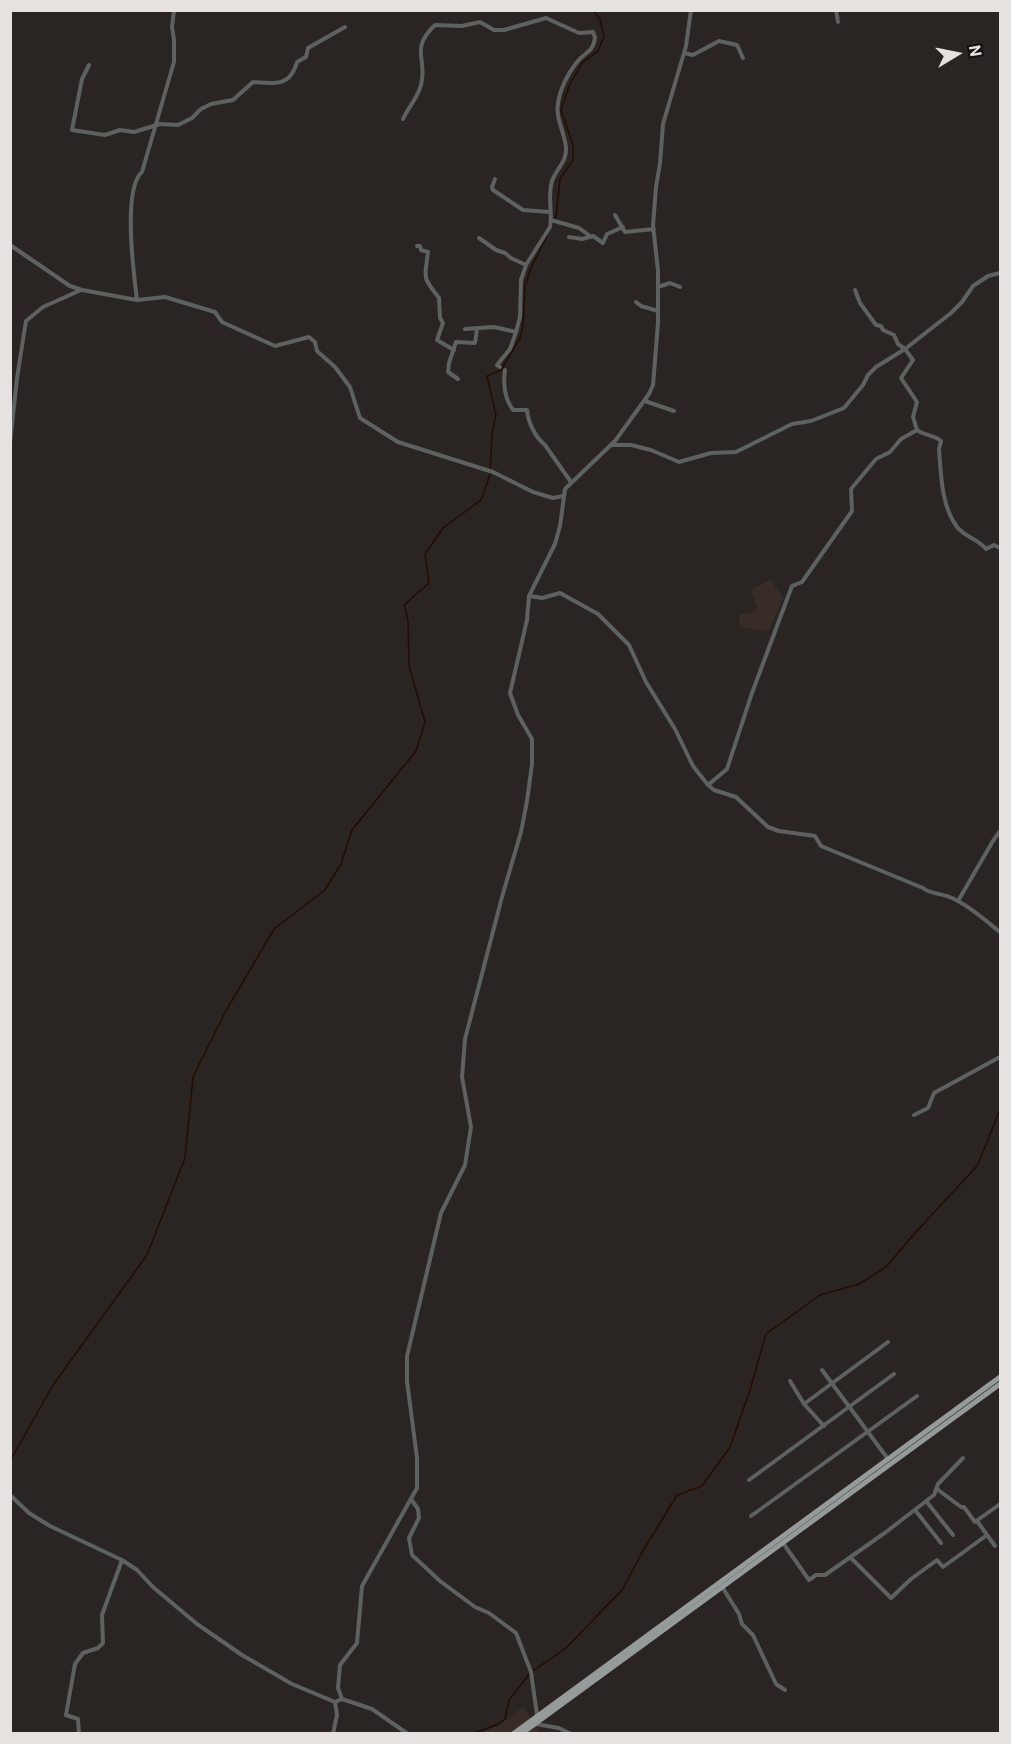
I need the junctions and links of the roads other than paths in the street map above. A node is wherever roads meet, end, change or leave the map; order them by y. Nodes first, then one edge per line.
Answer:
1 (174, 10) edge
2 (691, 10) edge
3 (836, 10) edge
4 (838, 22) dead end
5 (345, 27) dead end
6 (684, 53) junction
7 (743, 58) dead end
8 (90, 65) dead end
9 (403, 119) dead end
10 (155, 127) junction
11 (495, 179) dead end
12 (550, 212) junction
13 (615, 215) dead end
14 (554, 220) junction
15 (623, 227) junction
16 (654, 229) junction
17 (590, 236) junction
18 (569, 237) dead end
19 (479, 238) dead end
20 (10, 245) edge
21 (417, 246) dead end
22 (526, 265) junction
23 (1000, 273) edge
24 (658, 286) junction
25 (680, 287) dead end
26 (82, 290) junction
27 (855, 290) dead end
28 (138, 300) junction
29 (636, 302) dead end
30 (658, 311) junction
31 (465, 329) dead end
32 (477, 329) junction
33 (516, 332) junction
34 (905, 349) junction
35 (454, 350) junction
36 (500, 367) dead end
37 (505, 370) dead end
38 (458, 379) dead end
39 (645, 401) junction
40 (674, 411) dead end
41 (917, 430) junction
42 (10, 443) edge
43 (610, 445) junction
44 (571, 482) junction
45 (563, 496) junction
46 (1000, 548) edge
47 (529, 596) junction
48 (708, 785) junction
49 (1000, 831) edge
50 (958, 901) junction
51 (1000, 933) edge
52 (1000, 1058) edge
53 (914, 1115) dead end
54 (888, 1342) dead end
55 (822, 1370) dead end
56 (894, 1374) dead end
57 (1000, 1377) edge
58 (789, 1380) dead end
59 (832, 1383) junction
60 (1000, 1384) edge
61 (917, 1396) dead end
62 (804, 1404) junction
63 (850, 1407) junction
64 (824, 1426) junction
65 (868, 1431) junction
66 (963, 1458) dead end
67 (888, 1459) junction
68 (749, 1480) dead end
69 (937, 1489) junction
70 (10, 1495) edge
71 (411, 1499) junction
72 (926, 1501) junction
73 (1000, 1504) edge
74 (915, 1510) junction
75 (752, 1516) dead end
76 (977, 1521) junction
77 (952, 1535) dead end
78 (987, 1535) junction
79 (783, 1543) junction
80 (941, 1543) dead end
81 (995, 1546) dead end
82 (851, 1558) junction
83 (122, 1560) junction
84 (721, 1585) junction
85 (785, 1690) dead end
86 (342, 1699) junction
87 (335, 1702) junction
88 (534, 1720) junction
89 (79, 1734) edge
90 (333, 1734) edge
91 (408, 1734) edge
92 (513, 1734) edge
93 (521, 1734) edge
94 (571, 1734) edge

1 - 10 street
2 - 6 street
3 - 4 street
5 - 10 street
6 - 7 street
6 - 16 street
8 - 10 street
9 - 12 street
10 - 28 street
11 - 12 street
12 - 14 street
13 - 15 street
14 - 17 street
14 - 22 street
15 - 16 street
15 - 17 street
16 - 24 street
17 - 18 street
19 - 22 street
20 - 26 street
21 - 35 street
22 - 33 street
23 - 34 street
24 - 25 street
24 - 30 street
26 - 28 street
26 - 42 street
27 - 34 street
28 - 45 street
29 - 30 street
30 - 39 street
31 - 32 street
32 - 33 street
32 - 35 street
33 - 36 street
34 - 41 street
34 - 43 street
35 - 38 street
37 - 44 street
39 - 40 street
39 - 43 street
41 - 46 street
41 - 48 street
43 - 44 street
44 - 45 street
45 - 47 street
47 - 48 street
47 - 71 street
48 - 50 street
49 - 50 street
50 - 51 street
52 - 53 street
54 - 59 street
55 - 59 street
56 - 63 street
57 - 67 main road
58 - 62 street
59 - 62 street
59 - 63 street
60 - 79 main road
61 - 65 street
62 - 64 street
63 - 64 street
63 - 65 street
64 - 68 street
65 - 67 street
65 - 75 street
66 - 69 street
67 - 84 main road
69 - 72 street
69 - 76 street
70 - 83 street
71 - 86 street
71 - 88 street
72 - 74 street
72 - 77 street
73 - 76 street
74 - 80 street
74 - 82 street
76 - 78 street
78 - 81 street
78 - 82 street
79 - 82 street
79 - 84 main road
83 - 87 street
83 - 89 street
84 - 85 street
84 - 88 main road
86 - 87 street
86 - 91 street
87 - 90 street
88 - 92 main road
88 - 93 main road
88 - 94 street

